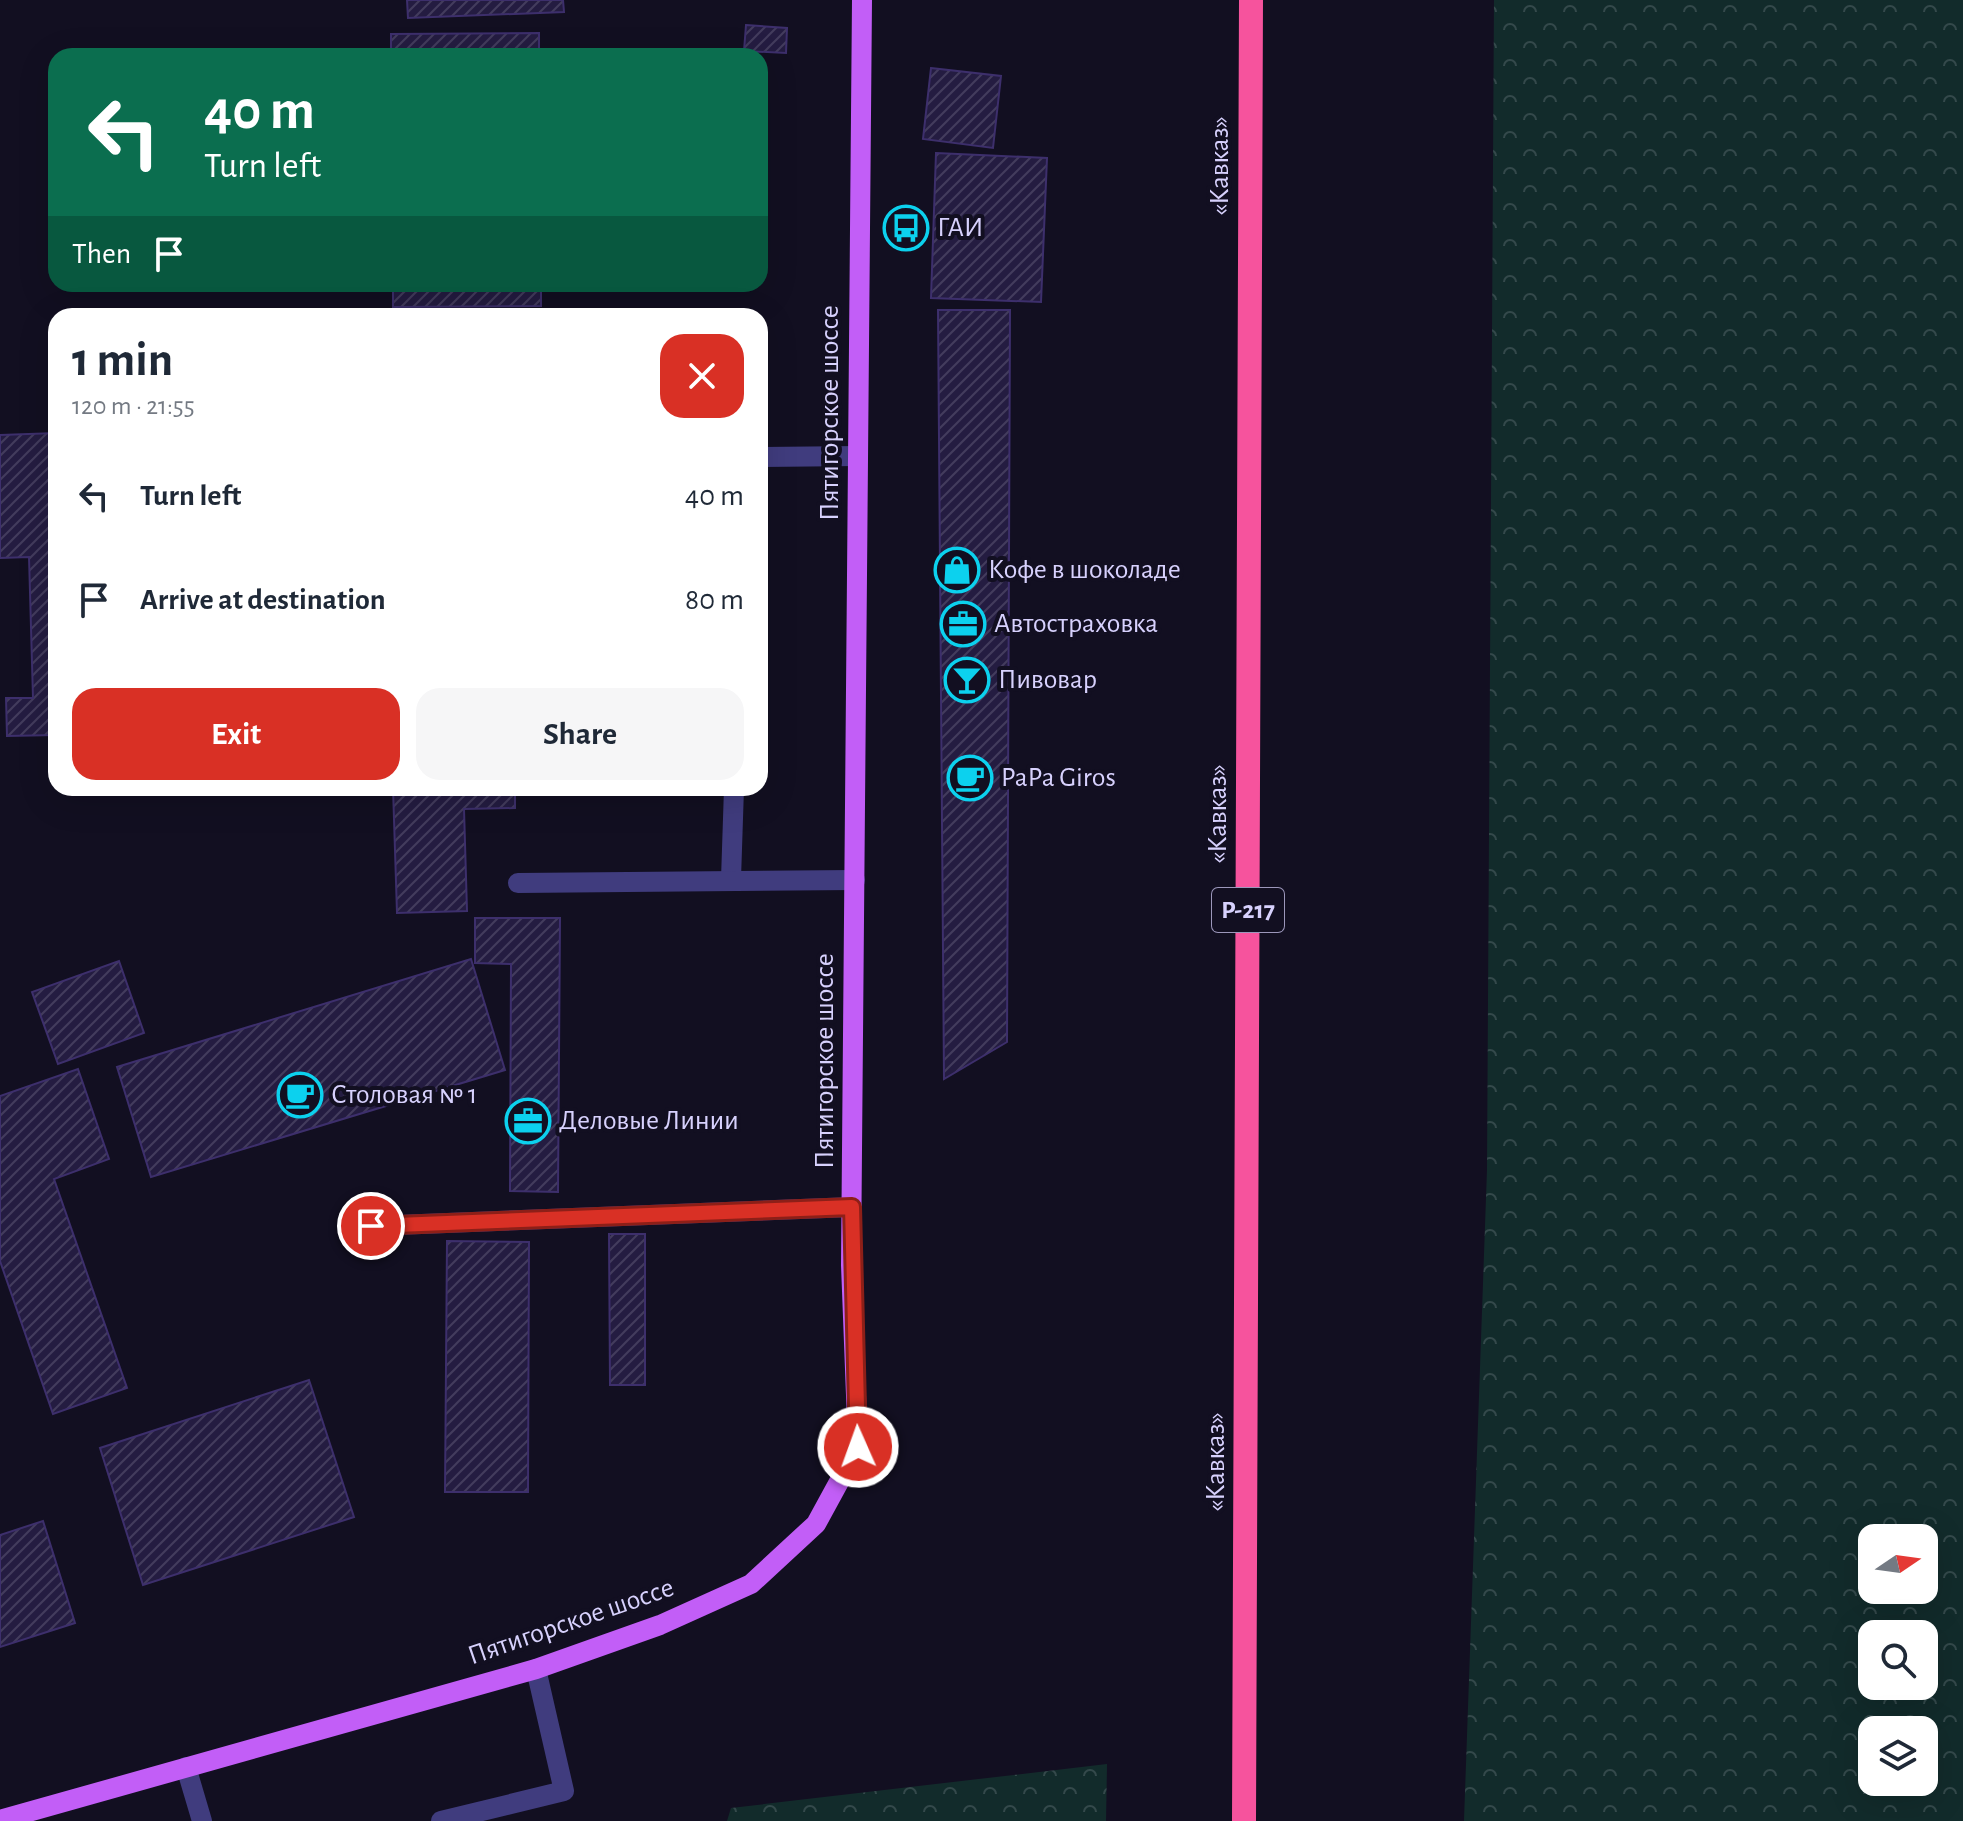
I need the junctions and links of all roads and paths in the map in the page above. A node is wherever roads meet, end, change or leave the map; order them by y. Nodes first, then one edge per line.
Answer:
1 (862, 0) edge
2 (1251, 0) edge
3 (858, 456) junction
4 (768, 457) edge
5 (734, 796) edge
6 (731, 879) junction
7 (855, 880) junction
8 (518, 883) dead end
9 (852, 1207) junction
10 (371, 1226) dead end
11 (536, 1669) junction
12 (186, 1767) junction
13 (0, 1820) edge
14 (202, 1821) edge
15 (441, 1821) edge
16 (1244, 1821) edge

1 - 3 main road, Пятигорское шоссе
2 - 16 highway, «Кавказ» / Р-217
3 - 4 lane
3 - 7 main road, Пятигорское шоссе
5 - 6 lane
6 - 7 lane
6 - 8 lane
7 - 9 main road, Пятигорское шоссе
9 - 10 lane
9 - 11 main road, Пятигорское шоссе
11 - 12 main road, Пятигорское шоссе
11 - 15 lane
12 - 13 main road, Пятигорское шоссе
12 - 14 lane

